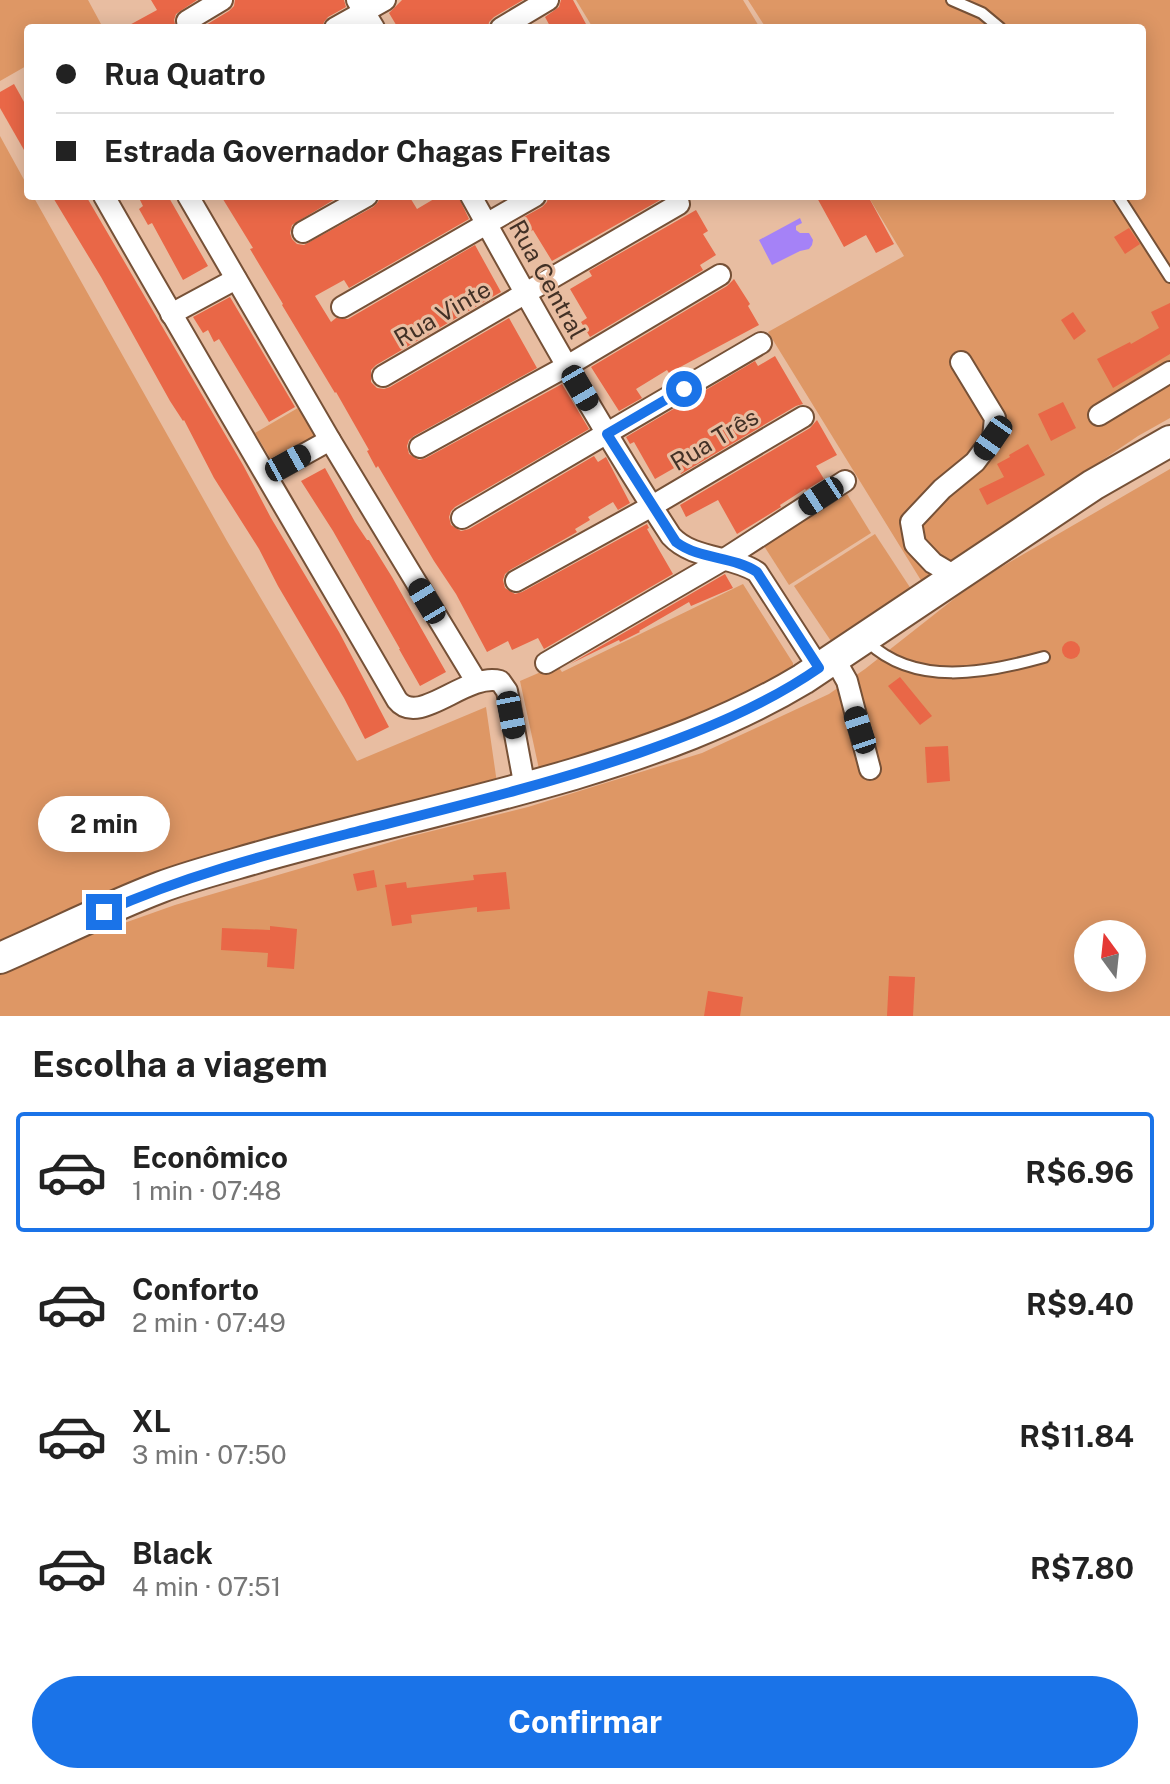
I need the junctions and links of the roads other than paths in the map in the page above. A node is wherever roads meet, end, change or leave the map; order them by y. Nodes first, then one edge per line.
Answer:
1 (222, 0) edge
2 (385, 0) edge
3 (548, 0) edge
4 (952, 0) edge
5 (365, 13) edge
6 (187, 21) dead end
7 (343, 24) edge
8 (508, 24) edge
9 (995, 24) edge
10 (106, 200) edge
11 (190, 200) edge
12 (360, 200) edge
13 (473, 200) edge
14 (528, 200) edge
15 (1121, 200) edge
16 (679, 204) dead end
17 (487, 225) junction
18 (303, 232) dead end
19 (720, 275) dead end
20 (1170, 277) edge
21 (236, 279) junction
22 (527, 294) junction
23 (342, 307) dead end
24 (171, 314) junction
25 (761, 343) dead end
26 (961, 362) dead end
27 (567, 366) junction
28 (1170, 372) edge
29 (383, 376) dead end
30 (1099, 415) dead end
31 (803, 417) dead end
32 (607, 434) junction
33 (330, 440) junction
34 (1170, 441) edge
35 (420, 447) dead end
36 (267, 475) junction
37 (845, 481) dead end
38 (652, 506) junction
39 (462, 518) dead end
40 (723, 560) junction
41 (955, 576) junction
42 (516, 581) dead end
43 (863, 638) junction
44 (1044, 657) dead end
45 (546, 663) dead end
46 (827, 663) junction
47 (476, 681) junction
48 (870, 769) dead end
49 (525, 788) junction
50 (0, 958) edge

1 - 6 street
2 - 5 street
3 - 8 street
4 - 9 lane
5 - 7 street
10 - 24 street
11 - 21 street
12 - 18 street
13 - 17 street, Rua Central
14 - 17 street
15 - 20 lane
16 - 22 street, Rua Vinte
17 - 22 street, Rua Central
17 - 23 street
19 - 27 street
21 - 24 street
21 - 33 street
22 - 27 street, Rua Central
22 - 29 street, Rua Vinte
24 - 36 street
25 - 32 street
26 - 41 street
27 - 32 street, Rua Central
27 - 35 street
28 - 30 street
31 - 38 street, Rua Três
32 - 38 street, Rua Central
32 - 39 street
33 - 36 street
33 - 47 street
34 - 41 main road
36 - 47 street
37 - 40 street
38 - 40 street, Rua Central
38 - 42 street, Rua Três
40 - 45 street
40 - 46 street, Rua Central
41 - 43 main road
43 - 44 lane
43 - 46 main road
46 - 48 street, Rua Central
46 - 49 main road
47 - 49 street
49 - 50 main road

